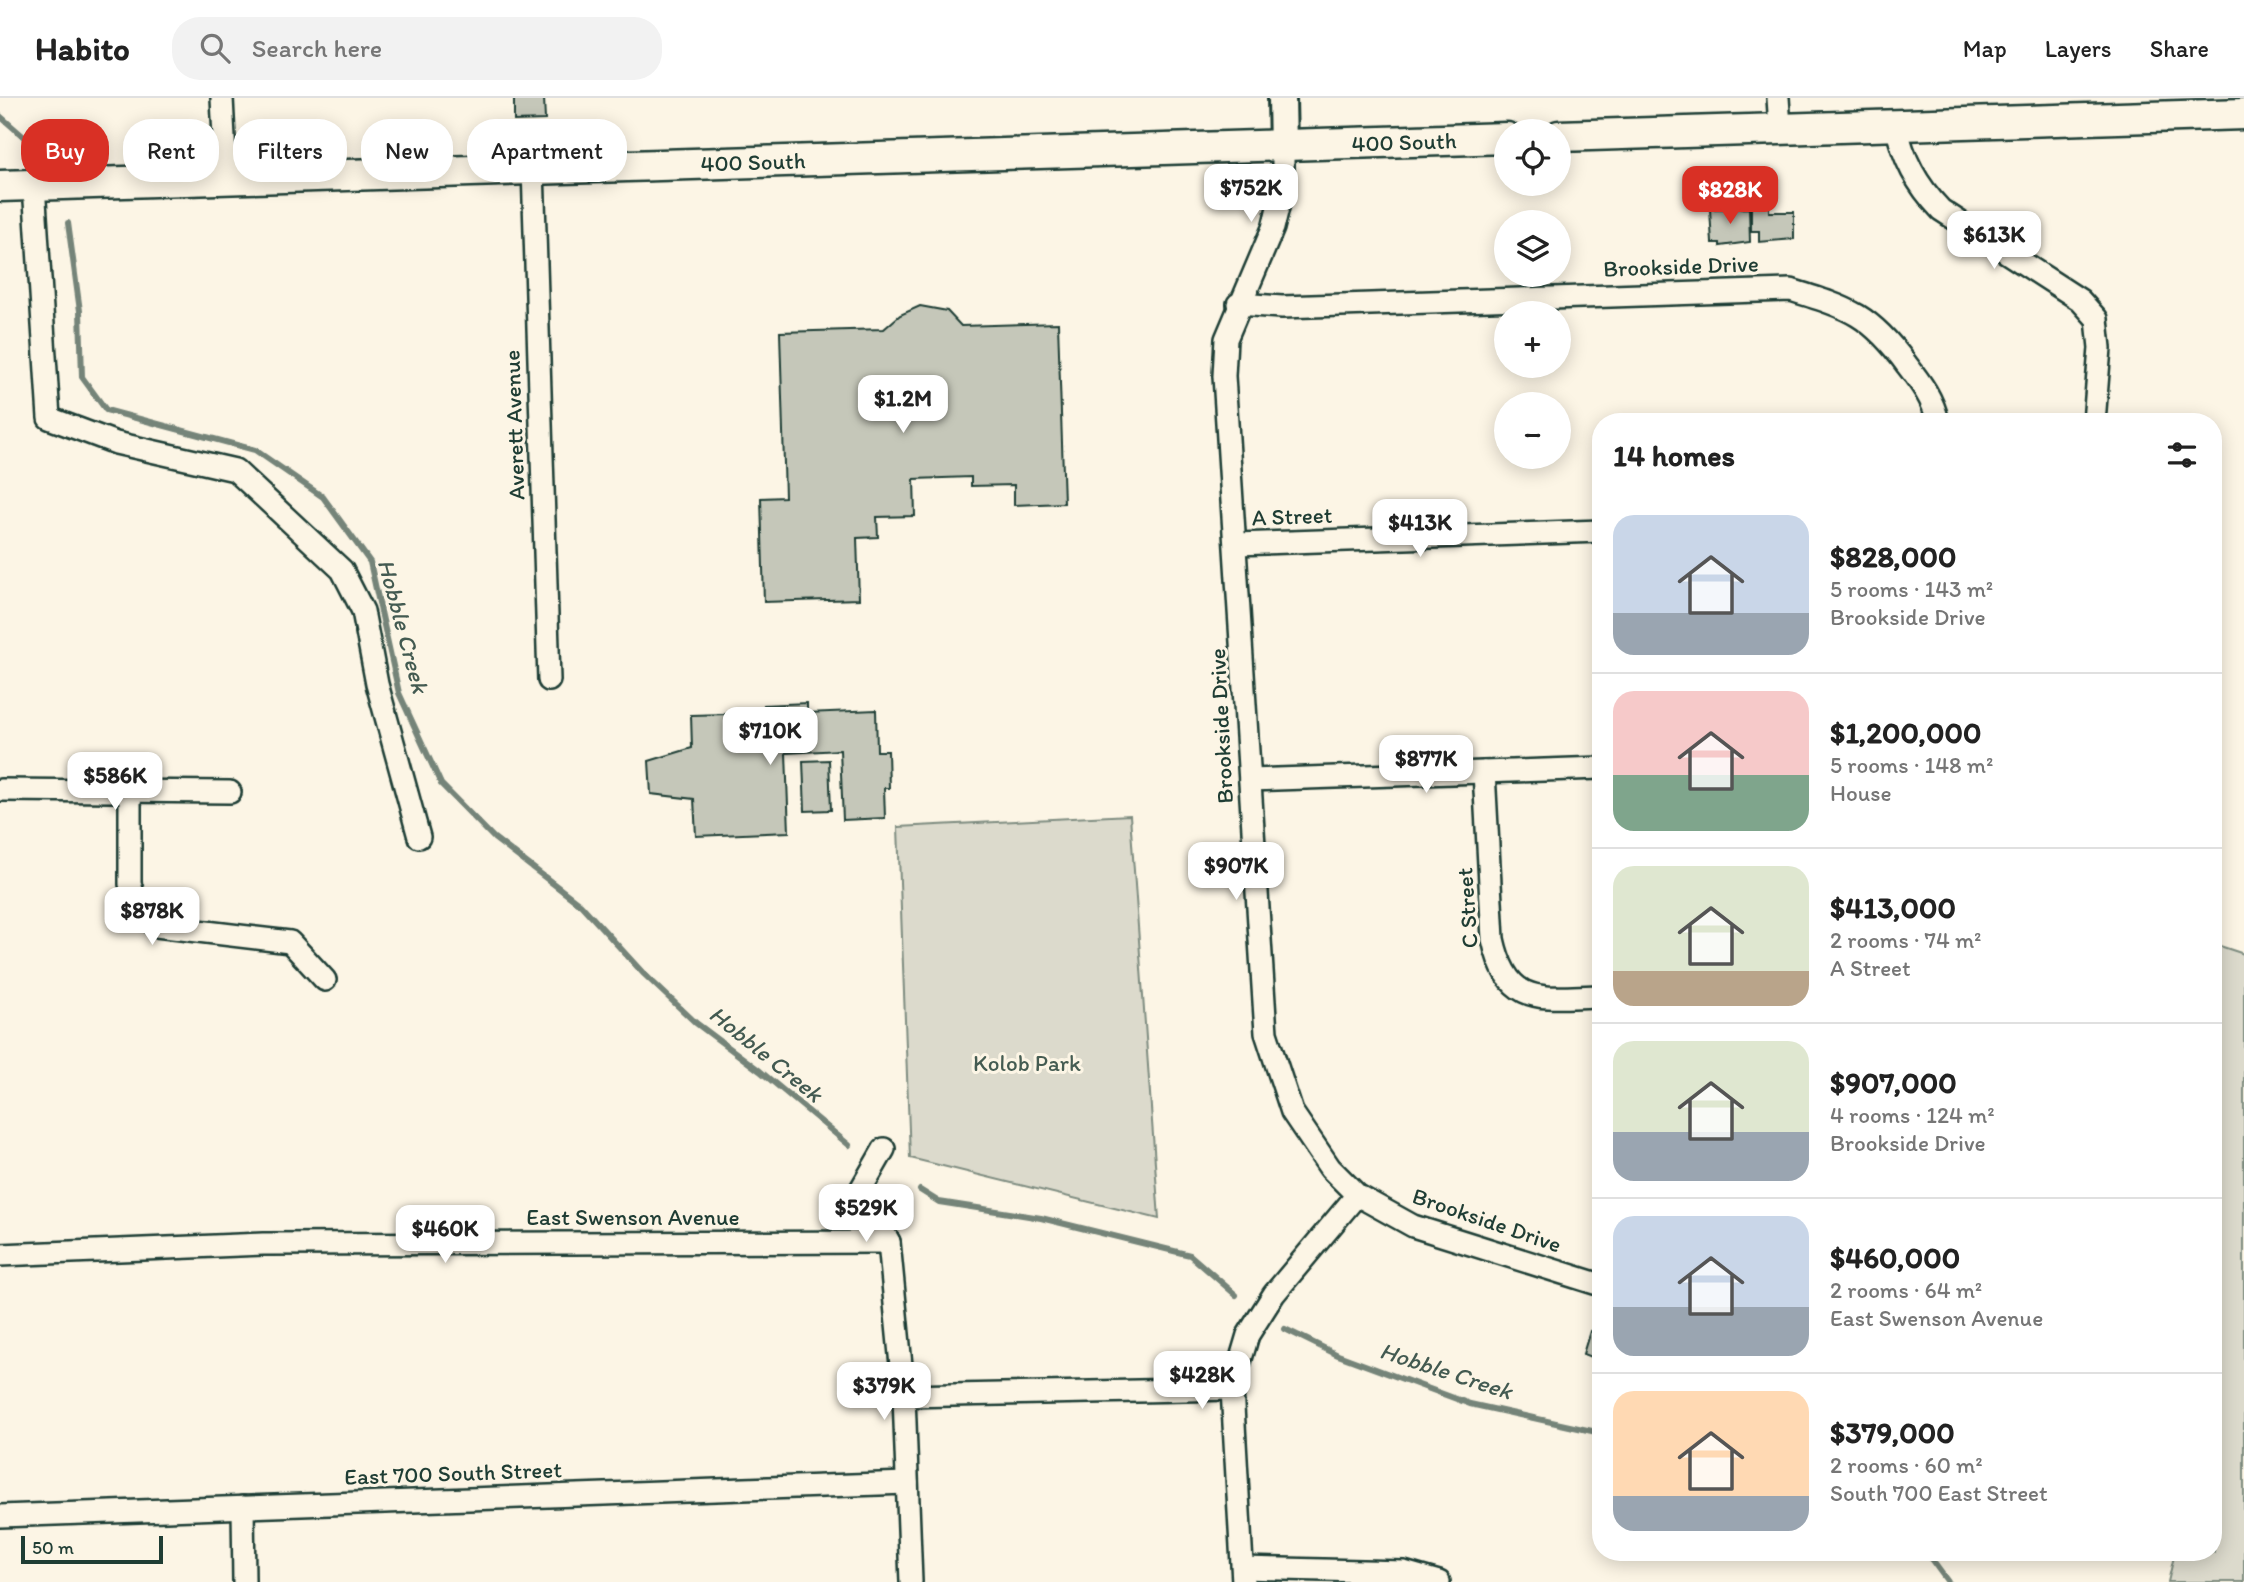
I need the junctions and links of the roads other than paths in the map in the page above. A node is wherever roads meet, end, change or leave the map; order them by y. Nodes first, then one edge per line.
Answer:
1 (222, 98) edge
2 (1282, 98) edge
3 (1778, 98) edge
4 (2244, 114) edge
5 (1896, 125) junction
6 (1780, 127) junction
7 (1571, 136) edge
8 (1494, 139) edge
9 (1283, 147) junction
10 (627, 165) edge
11 (467, 170) edge
12 (226, 178) junction
13 (533, 182) edge
14 (34, 185) junction
15 (0, 186) edge
16 (1238, 304) junction
17 (1936, 413) edge
18 (2095, 413) edge
19 (1592, 531) edge
20 (1237, 544) junction
21 (549, 680) dead end
22 (1592, 768) edge
23 (1485, 772) junction
24 (1250, 780) junction
25 (0, 790) edge
26 (130, 791) junction
27 (230, 792) dead end
28 (419, 837) dead end
29 (326, 980) dead end
30 (1592, 996) edge
31 (884, 1150) dead end
32 (1357, 1195) junction
33 (888, 1242) junction
34 (0, 1255) edge
35 (1592, 1282) edge
36 (1232, 1389) junction
37 (904, 1396) junction
38 (907, 1483) junction
39 (243, 1507) junction
40 (0, 1516) edge
41 (1243, 1575) edge
42 (244, 1582) edge
43 (911, 1582) edge
44 (1439, 1582) edge

1 - 12 street
2 - 9 street
3 - 6 street
4 - 5 main road
5 - 6 main road
5 - 18 street
6 - 7 main road
8 - 9 main road, 400 South
9 - 10 main road, 400 South
9 - 16 street, Brookside Drive
11 - 12 main road, 400 South
12 - 14 main road, 400 South
13 - 21 street, Averett Avenue
14 - 15 main road, 400 South
14 - 28 street
16 - 17 street, Brookside Drive
16 - 20 street, Brookside Drive
19 - 20 street, A Street
20 - 24 street, Brookside Drive
22 - 23 street
23 - 24 street
23 - 30 street, C Street
24 - 32 street, Brookside Drive
25 - 26 street
26 - 27 street
26 - 29 street
31 - 33 street
32 - 35 street, Brookside Drive
32 - 36 street
33 - 34 street, East Swenson Avenue
33 - 37 street
36 - 37 street
36 - 41 street
37 - 38 street
38 - 39 street, East 700 South Street
38 - 43 street
39 - 40 street, East 700 South Street
39 - 42 street
41 - 44 street

